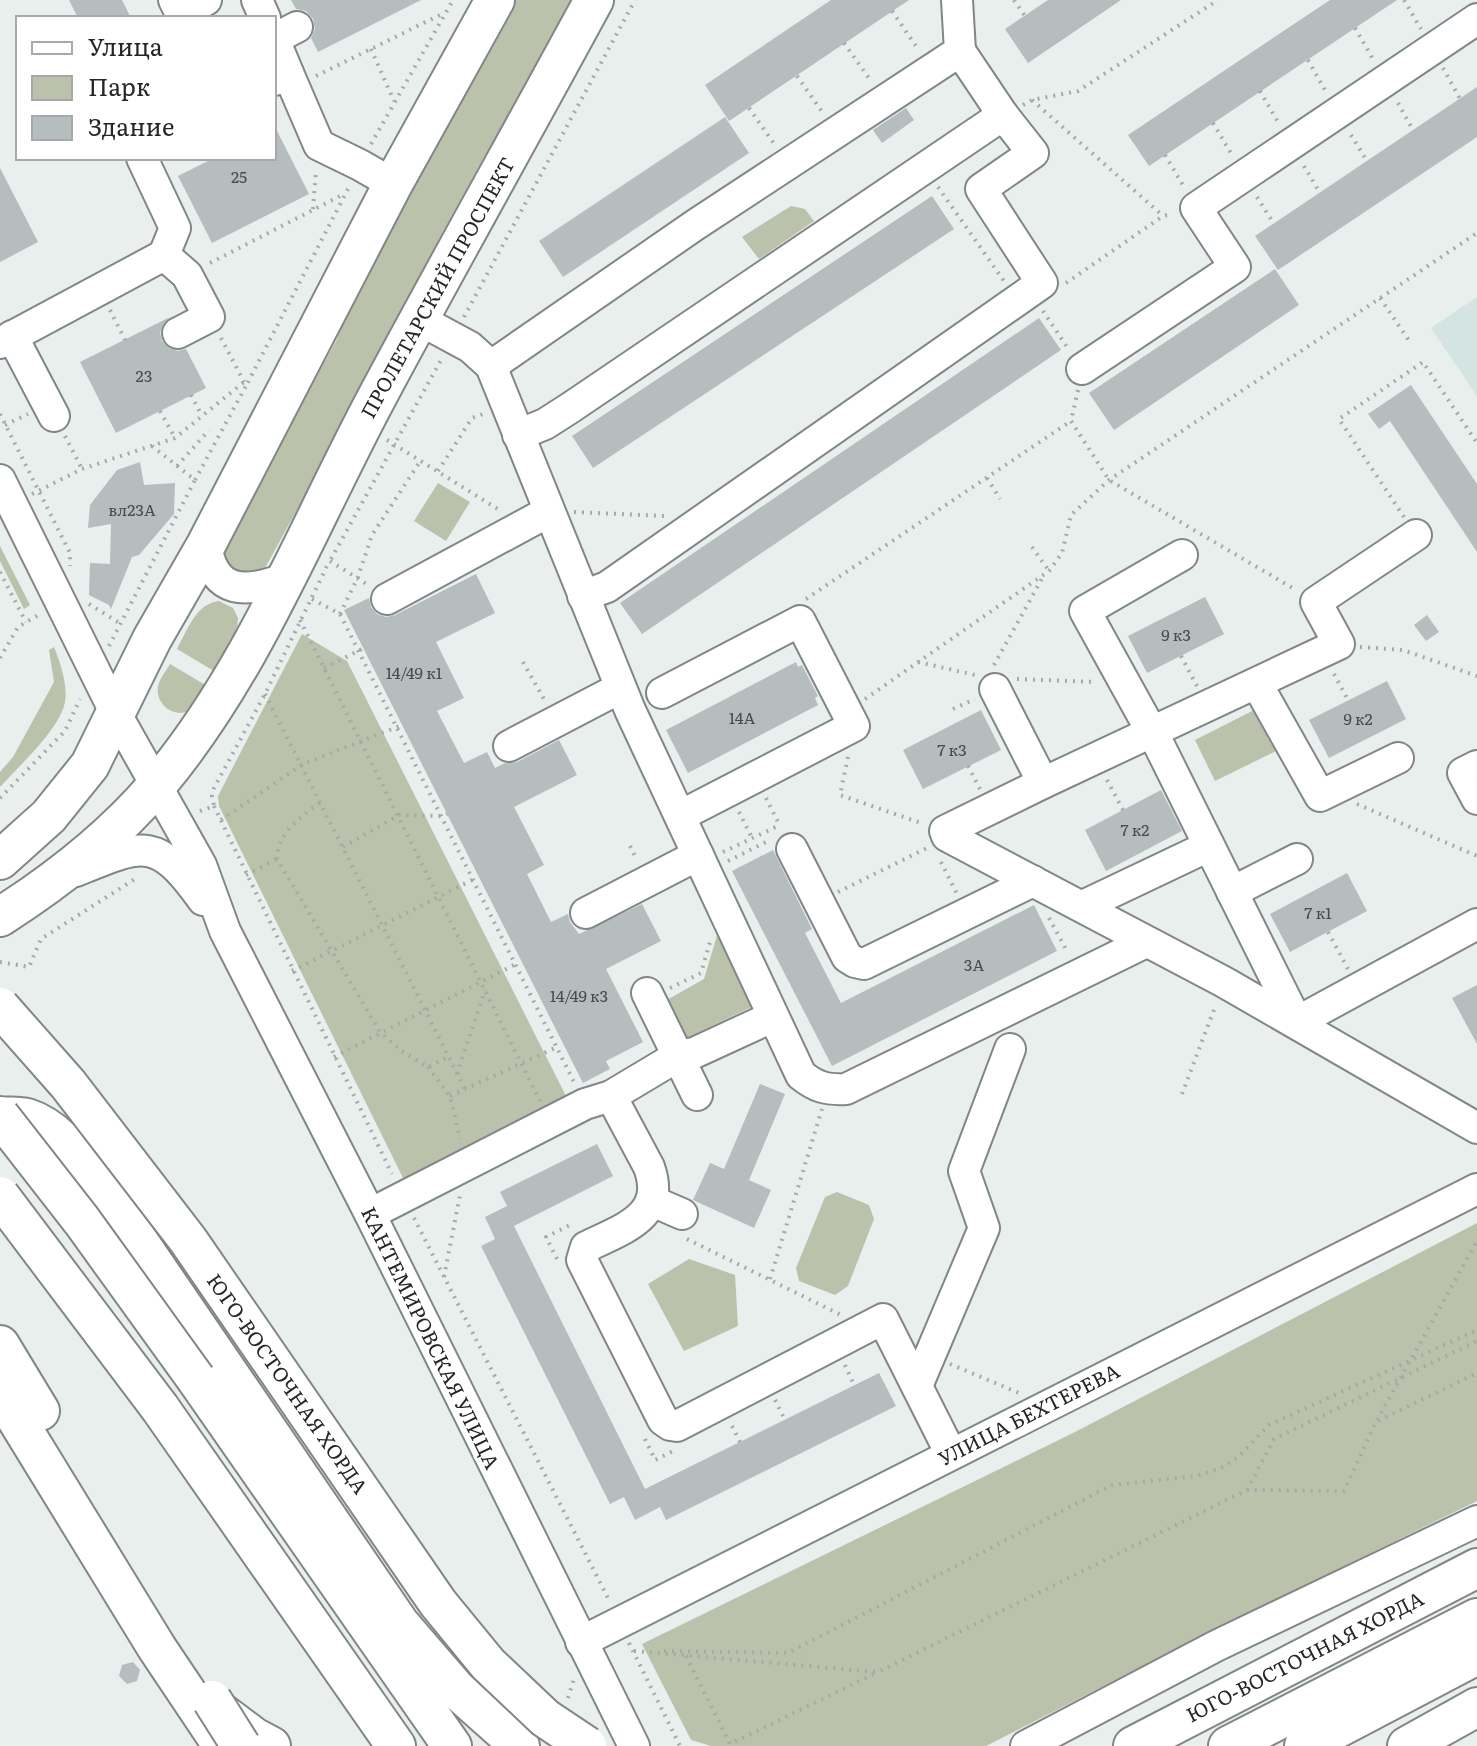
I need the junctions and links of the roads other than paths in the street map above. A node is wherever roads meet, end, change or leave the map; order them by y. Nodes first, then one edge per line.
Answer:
1 (174, 0) edge
2 (206, 0) edge
3 (594, 0) edge
4 (957, 0) edge
5 (491, 1) edge
6 (1477, 19) edge
7 (297, 27) dead end
8 (276, 38) edge
9 (276, 46) edge
10 (960, 51) junction
11 (285, 80) edge
12 (1003, 115) junction
13 (143, 160) edge
14 (393, 184) junction
15 (164, 255) junction
16 (437, 328) junction
17 (178, 333) dead end
18 (6, 340) edge
19 (491, 366) junction
20 (1082, 369) road end
21 (54, 416) road end
22 (518, 435) junction
23 (0, 480) edge
24 (540, 516) junction
25 (1416, 535) road end
26 (206, 545) junction
27 (1182, 555) dead end
28 (299, 588) junction
29 (583, 596) junction
30 (387, 599) dead end
31 (991, 683) road end
32 (1257, 684) junction
33 (640, 698) junction
34 (116, 714) junction
35 (1152, 732) junction
36 (509, 746) dead end
37 (1398, 758) dead end
38 (1477, 766) edge
39 (1043, 783) junction
40 (157, 785) junction
41 (1477, 799) edge
42 (49, 816) junction
43 (680, 816) junction
44 (0, 835) edge
45 (1209, 846) junction
46 (785, 847) road end
47 (712, 858) junction
48 (1297, 859) dead end
49 (0, 860) edge
50 (61, 877) junction
51 (1033, 881) junction
52 (1232, 892) junction
53 (1087, 909) junction
54 (586, 913) dead end
55 (0, 917) edge
56 (1477, 924) edge
57 (225, 931) junction
58 (1146, 942) junction
59 (648, 996) road end
60 (0, 1007) edge
61 (772, 1017) junction
62 (1297, 1022) junction
63 (1010, 1049) dead end
64 (678, 1056) junction
65 (697, 1095) dead end
66 (598, 1100) junction
67 (0, 1116) edge
68 (1477, 1128) edge
69 (1477, 1189) edge
70 (0, 1196) edge
71 (652, 1201) junction
72 (370, 1214) junction
73 (683, 1226) road end
74 (0, 1345) edge
75 (917, 1386) junction
76 (0, 1392) edge
77 (951, 1454) junction
78 (1477, 1521) edge
79 (1477, 1568) edge
80 (1477, 1618) edge
81 (157, 1648) junction
82 (575, 1654) junction
83 (1477, 1655) edge
84 (1477, 1707) edge
85 (222, 1746) edge
86 (241, 1746) edge
87 (271, 1746) edge
88 (396, 1746) edge
89 (452, 1746) edge
90 (520, 1746) edge
91 (587, 1746) edge
92 (634, 1746) edge
93 (1026, 1746) edge
94 (1133, 1746) edge
95 (1228, 1746) edge
96 (1304, 1746) edge
97 (1407, 1746) edge

1 - 2 street
3 - 16 main road, ПРОЛЕТАРСКИЙ ПРОСПЕКТ
4 - 10 street
5 - 14 main road
6 - 20 street
7 - 8 street
9 - 11 street
10 - 12 street
10 - 19 street
11 - 14 street
12 - 22 street
12 - 29 street
13 - 15 street
14 - 26 main road
15 - 17 street
15 - 18 street
16 - 19 street
16 - 28 main road, ПРОЛЕТАРСКИЙ ПРОСПЕКТ
18 - 21 street
19 - 22 street
22 - 24 street
23 - 34 street, КАНТЕМИРОВСКАЯ УЛИЦА
24 - 29 street
24 - 30 street
25 - 32 street
26 - 28 street
26 - 34 main road
27 - 35 street
28 - 40 main road, ПРОЛЕТАРСКИЙ ПРОСПЕКТ
29 - 33 street
31 - 39 street
32 - 35 street
32 - 37 street
33 - 36 street
33 - 43 street
33 - 43 street
34 - 40 street, КАНТЕМИРОВСКАЯ УЛИЦА
34 - 42 main road
35 - 39 street
35 - 45 street
38 - 41 street
39 - 51 street
40 - 50 main road, ПРОЛЕТАРСКИЙ ПРОСПЕКТ
40 - 57 street, КАНТЕМИРОВСКАЯ УЛИЦА
42 - 44 main road
42 - 49 main road
43 - 47 street
45 - 52 street
45 - 53 street
46 - 51 street
47 - 54 street
47 - 61 street
48 - 52 street
50 - 55 main road, ПРОЛЕТАРСКИЙ ПРОСПЕКТ
50 - 57 street, КАНТЕМИРОВСКАЯ УЛИЦА
51 - 53 street
52 - 62 street
53 - 58 street
56 - 62 street
57 - 72 street, КАНТЕМИРОВСКАЯ УЛИЦА
58 - 61 street
58 - 62 street
59 - 64 street
60 - 91 main road, ЮГО-ВОСТОЧНАЯ ХОРДА, bridge
61 - 64 street
62 - 68 street
63 - 75 street
64 - 65 street
64 - 66 street
66 - 71 street
66 - 72 street
67 - 89 main road, bridge
67 - 90 main road
69 - 77 street, УЛИЦА БЕХТЕРЕВА
70 - 88 main road, bridge
71 - 73 street
71 - 75 street
72 - 82 street, КАНТЕМИРОВСКАЯ УЛИЦА
74 - 86 main road, bridge
75 - 77 street
76 - 81 main road
77 - 82 street, УЛИЦА БЕХТЕРЕВА
78 - 93 street
79 - 94 main road, ЮГО-ВОСТОЧНАЯ ХОРДА
80 - 95 main road
81 - 85 main road
81 - 87 main road
82 - 92 street, КАНТЕМИРОВСКАЯ УЛИЦА
83 - 96 main road
84 - 97 main road

